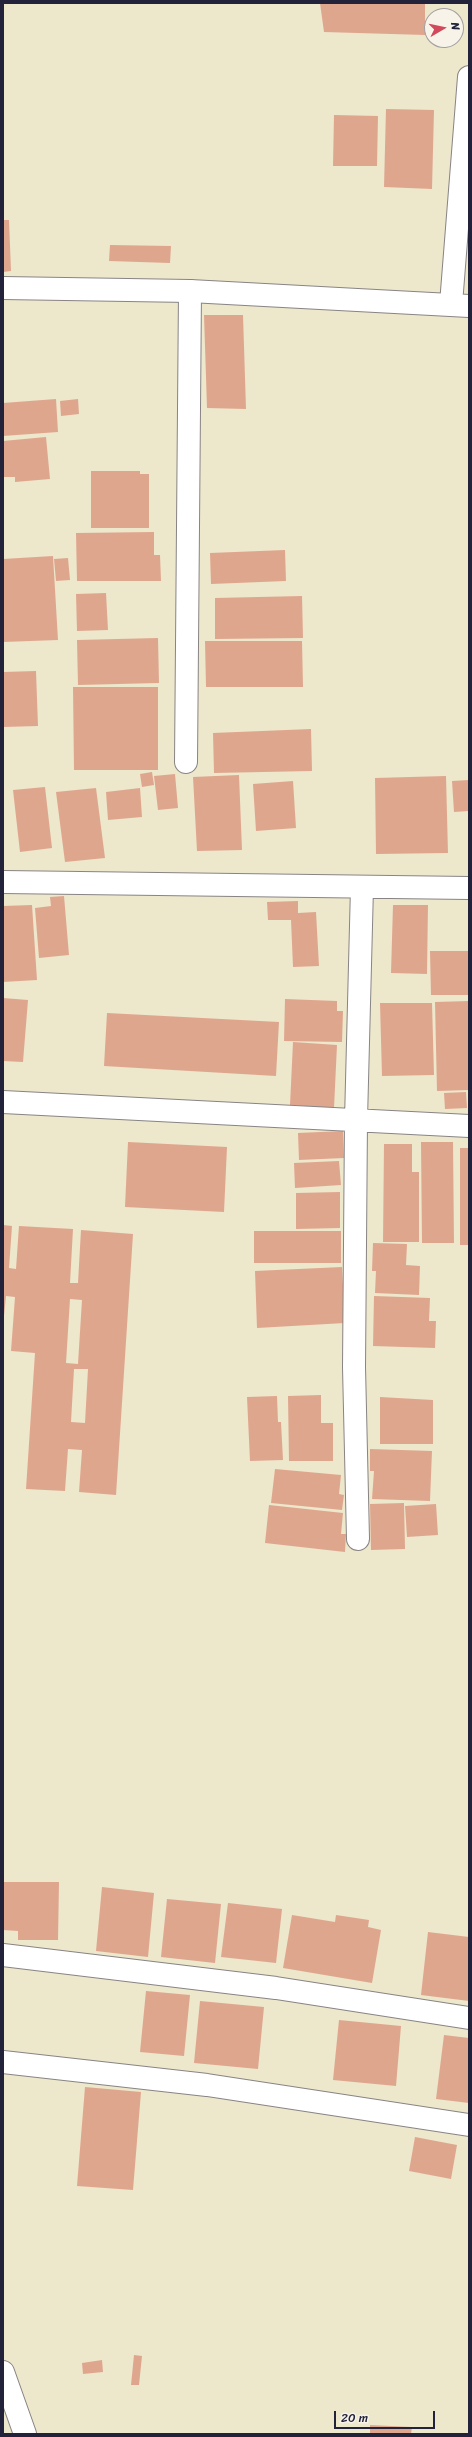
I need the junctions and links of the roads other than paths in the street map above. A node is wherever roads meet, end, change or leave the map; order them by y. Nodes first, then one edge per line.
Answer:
1 (469, 77) edge
2 (3, 288) edge
3 (190, 291) junction
4 (460, 305) edge
5 (186, 762) dead end
6 (3, 882) edge
7 (362, 887) junction
8 (469, 888) edge
9 (3, 1102) edge
10 (356, 1120) junction
11 (469, 1126) edge
12 (358, 1539) dead end
13 (3, 1955) edge
14 (469, 2018) edge
15 (3, 2062) edge
16 (469, 2125) edge
17 (3, 2372) edge
18 (25, 2434) edge

1 - 4 street
2 - 3 street
3 - 4 street
3 - 5 street
6 - 7 street
7 - 8 street
7 - 10 street
9 - 10 street
10 - 11 street
10 - 12 street
13 - 14 street
15 - 16 street
17 - 18 street

